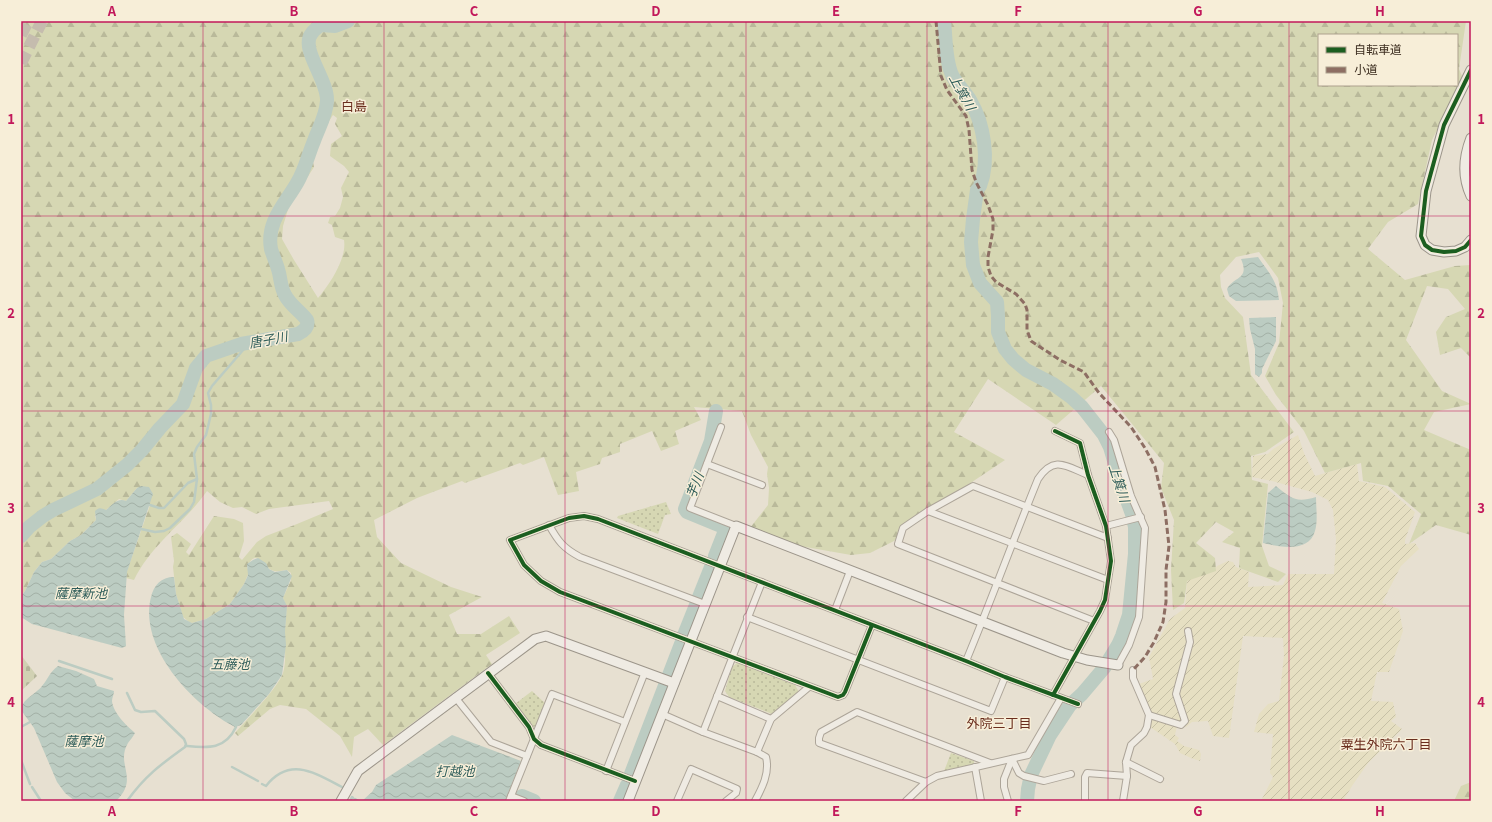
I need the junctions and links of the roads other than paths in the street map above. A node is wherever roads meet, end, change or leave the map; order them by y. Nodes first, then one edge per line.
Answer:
1 (1471, 70) edge
2 (1471, 138) edge
3 (1471, 196) edge
4 (1471, 240) edge
5 (721, 427) dead end
6 (1055, 431) dead end
7 (1109, 432) dead end
8 (707, 464) junction
9 (1088, 474) junction
10 (762, 485) dead end
11 (1027, 506) junction
12 (928, 510) junction
13 (1139, 517) junction
14 (549, 525) junction
15 (736, 526) junction
16 (1106, 526) junction
17 (1108, 538) junction
18 (1012, 543) junction
19 (720, 566) junction
20 (850, 571) junction
21 (1108, 580) junction
22 (762, 582) junction
23 (998, 584) junction
24 (705, 604) junction
25 (836, 610) junction
26 (747, 617) junction
27 (1094, 621) junction
28 (982, 622) junction
29 (872, 625) junction
30 (1188, 631) dead end
31 (691, 640) junction
32 (732, 656) junction
33 (1074, 656) junction
34 (858, 661) junction
35 (966, 661) junction
36 (1111, 664) joint
37 (1133, 670) dead end
38 (644, 672) junction
39 (488, 673) junction
40 (1005, 677) junction
41 (669, 681) junction
42 (809, 687) junction
43 (1053, 695) junction
44 (718, 696) junction
45 (455, 697) junction
46 (1061, 698) junction
47 (1075, 703) dead end
48 (662, 714) junction
49 (1149, 715) junction
50 (771, 719) junction
51 (625, 722) junction
52 (702, 732) junction
53 (534, 739) junction
54 (757, 752) junction
55 (527, 756) junction
56 (1012, 759) junction
57 (1126, 762) junction
58 (990, 763) junction
59 (975, 767) junction
60 (606, 771) junction
61 (1070, 774) dead end
62 (1127, 776) junction
63 (1160, 779) dead end
64 (635, 781) junction
65 (926, 782) junction
66 (510, 798) edge
67 (341, 801) edge
68 (524, 801) edge
69 (629, 801) edge
70 (678, 801) edge
71 (726, 801) edge
72 (755, 801) edge
73 (906, 801) edge
74 (981, 801) edge
75 (1008, 801) edge
76 (1085, 801) edge
77 (1123, 801) edge

1 - 4 street
2 - 3 street
5 - 8 street
6 - 9 street
7 - 13 street
8 - 10 street
8 - 15 street
9 - 11 street
9 - 16 street
11 - 12 street
11 - 17 street
11 - 18 street
12 - 18 street
12 - 23 street
13 - 16 street
13 - 36 street
14 - 19 street
14 - 24 street
14 - 31 street
15 - 19 street
15 - 20 street
16 - 17 street
17 - 21 street
18 - 21 street
18 - 23 street
19 - 22 street
19 - 24 street
20 - 25 street
20 - 28 street
21 - 27 street
22 - 25 street
22 - 26 street
23 - 27 street
23 - 28 street
24 - 31 street
25 - 29 street
26 - 32 street
26 - 34 street
27 - 33 street
28 - 33 street
28 - 35 street
29 - 34 street
29 - 35 street
30 - 49 street
31 - 32 street
31 - 41 street
32 - 42 street
32 - 44 street
33 - 36 street
33 - 43 street
34 - 40 street
34 - 42 street
35 - 40 street
37 - 49 street
38 - 39 street
38 - 41 street
38 - 51 street
39 - 45 street
39 - 53 street
40 - 43 street
41 - 48 street
42 - 50 street
43 - 46 street
44 - 50 street
44 - 52 street
45 - 55 street
45 - 67 street
46 - 47 street
46 - 56 street
48 - 52 street
48 - 64 street
49 - 57 street
50 - 54 street
51 - 53 street
51 - 60 street
52 - 54 street
53 - 55 street
53 - 60 street
54 - 72 street
55 - 66 street
56 - 58 street
56 - 61 street
56 - 75 street
57 - 62 street
57 - 63 street
58 - 59 street
58 - 65 street
59 - 65 street
59 - 74 street
60 - 64 street
62 - 76 street
62 - 77 street
64 - 69 street
65 - 73 street
66 - 68 street
70 - 71 street

